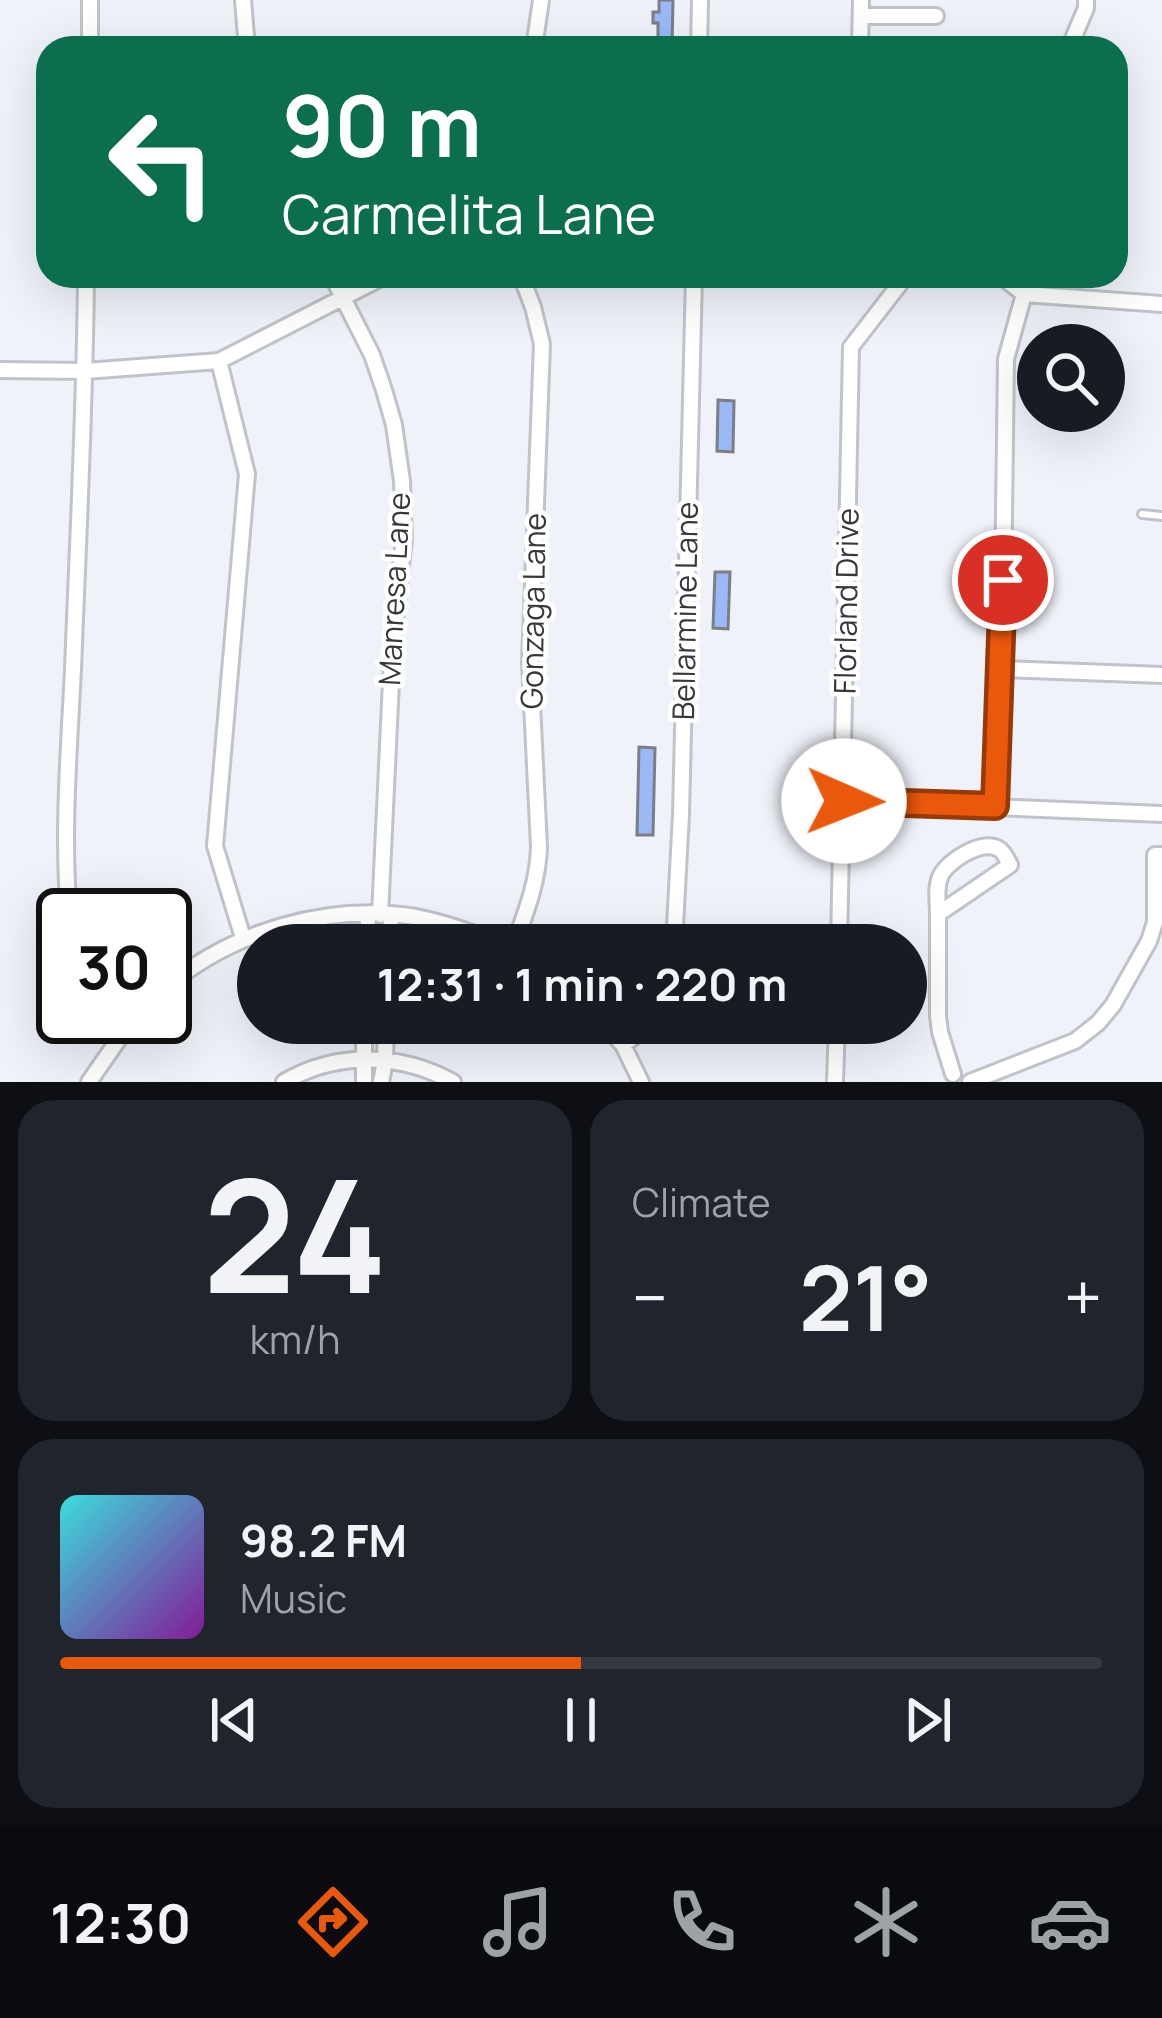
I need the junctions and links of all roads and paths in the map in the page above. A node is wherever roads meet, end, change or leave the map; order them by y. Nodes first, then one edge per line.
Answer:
1 (90, 0) edge
2 (243, 0) edge
3 (541, 0) edge
4 (700, 0) edge
5 (1086, 0) edge
6 (861, 8) edge
7 (936, 16) dead end
8 (90, 36) edge
9 (246, 36) edge
10 (536, 36) edge
11 (699, 36) edge
12 (1074, 36) edge
13 (86, 288) edge
14 (339, 288) edge
15 (363, 288) edge
16 (525, 288) edge
17 (694, 288) edge
18 (897, 288) edge
19 (1016, 288) edge
20 (1024, 294) junction
21 (344, 298) junction
22 (1162, 304) edge
23 (219, 361) junction
24 (0, 370) edge
25 (85, 371) junction
26 (1142, 514) dead end
27 (1162, 515) edge
28 (1002, 669) junction
29 (1162, 675) edge
30 (844, 801) junction
31 (995, 806) junction
32 (1162, 814) edge
33 (1162, 855) edge
34 (67, 888) edge
35 (938, 914) junction
36 (380, 915) junction
37 (239, 924) edge
38 (294, 924) edge
39 (376, 924) edge
40 (383, 924) edge
41 (450, 924) edge
42 (522, 924) edge
43 (675, 924) edge
44 (840, 924) edge
45 (1157, 933) edge
46 (237, 941) edge
47 (192, 965) edge
48 (113, 1044) edge
49 (363, 1044) edge
50 (385, 1044) edge
51 (836, 1044) edge
52 (623, 1045) edge
53 (363, 1060) junction
54 (385, 1061) junction
55 (959, 1080) edge
56 (89, 1082) edge
57 (284, 1082) edge
58 (364, 1082) edge
59 (381, 1082) edge
60 (453, 1082) edge
61 (641, 1082) edge
62 (835, 1082) edge

1 - 8 street
2 - 9 street
3 - 10 street
4 - 11 street
5 - 12 street
6 - 7 street
13 - 25 street
14 - 21 street, Manresa Lane
15 - 21 street
16 - 42 street, Gonzaga Lane
17 - 43 street, Bellarmine Lane
18 - 30 street, Florland Drive
19 - 20 street
20 - 22 street
20 - 28 street
21 - 23 street
21 - 36 street, Manresa Lane
23 - 25 street
23 - 37 street
24 - 25 street
25 - 34 street
26 - 27 lane
28 - 29 street
28 - 31 street
30 - 31 street
30 - 44 street, Florland Drive
31 - 32 street
33 - 45 street
35 - 35 street
35 - 55 street
36 - 38 street
36 - 39 street, Manresa Lane
36 - 40 street, Manresa Lane
36 - 41 street
45 - 55 street
46 - 47 street
48 - 56 street
49 - 53 street
50 - 54 street
51 - 62 street
52 - 61 street
53 - 54 street
53 - 57 street
53 - 58 street
54 - 59 street
54 - 60 street

